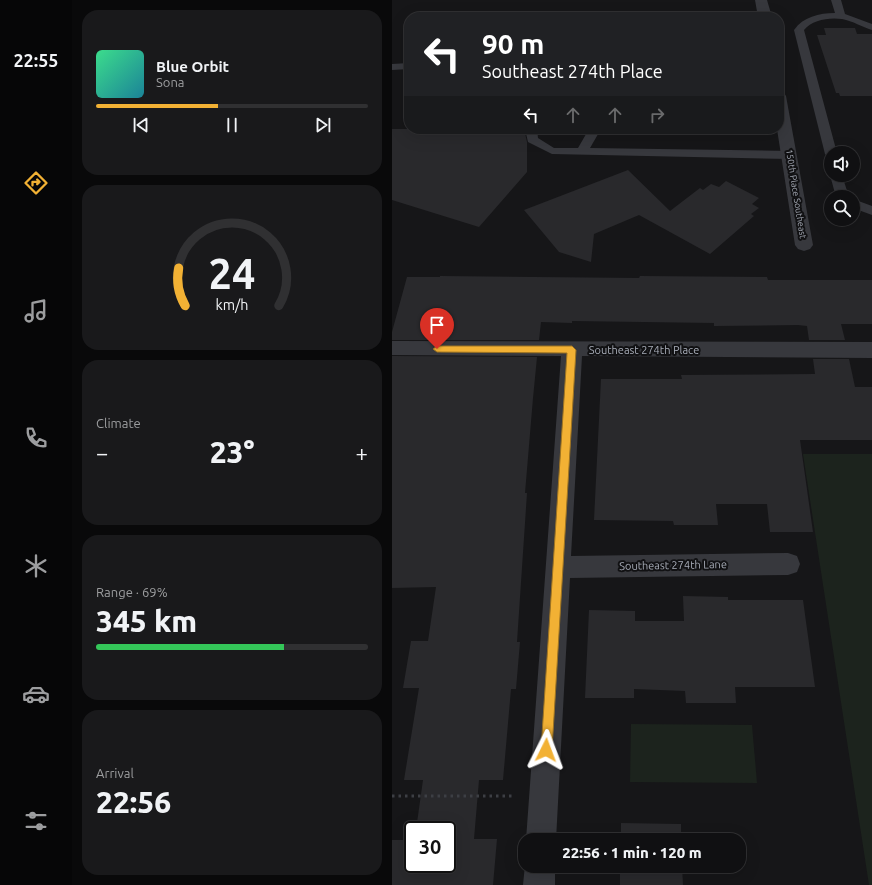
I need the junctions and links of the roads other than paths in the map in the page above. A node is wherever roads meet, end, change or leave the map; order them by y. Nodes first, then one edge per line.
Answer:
1 (761, 0) edge
2 (836, 0) edge
3 (764, 12) edge
4 (841, 16) junction
5 (872, 27) edge
6 (404, 66) edge
7 (392, 67) edge
8 (784, 122) edge
9 (531, 134) edge
10 (592, 134) edge
11 (829, 146) edge
12 (582, 152) junction
13 (790, 154) junction
14 (860, 206) edge
15 (872, 211) edge
16 (804, 244) dead end
17 (392, 348) edge
18 (572, 350) junction
19 (872, 350) edge
20 (788, 564) dead end
21 (558, 567) junction
22 (541, 833) edge
23 (540, 873) edge
24 (539, 885) edge

1 - 3 street
2 - 4 lane
4 - 5 lane
4 - 11 lane
6 - 7 lane
8 - 13 street, 150th Place Southeast
9 - 12 lane
10 - 12 lane
12 - 13 lane
13 - 16 street, 150th Place Southeast
14 - 15 lane
17 - 18 street, Southeast 274th Place
18 - 19 street, Southeast 274th Place
18 - 21 street
20 - 21 street, Southeast 274th Lane
21 - 22 street
23 - 24 street

